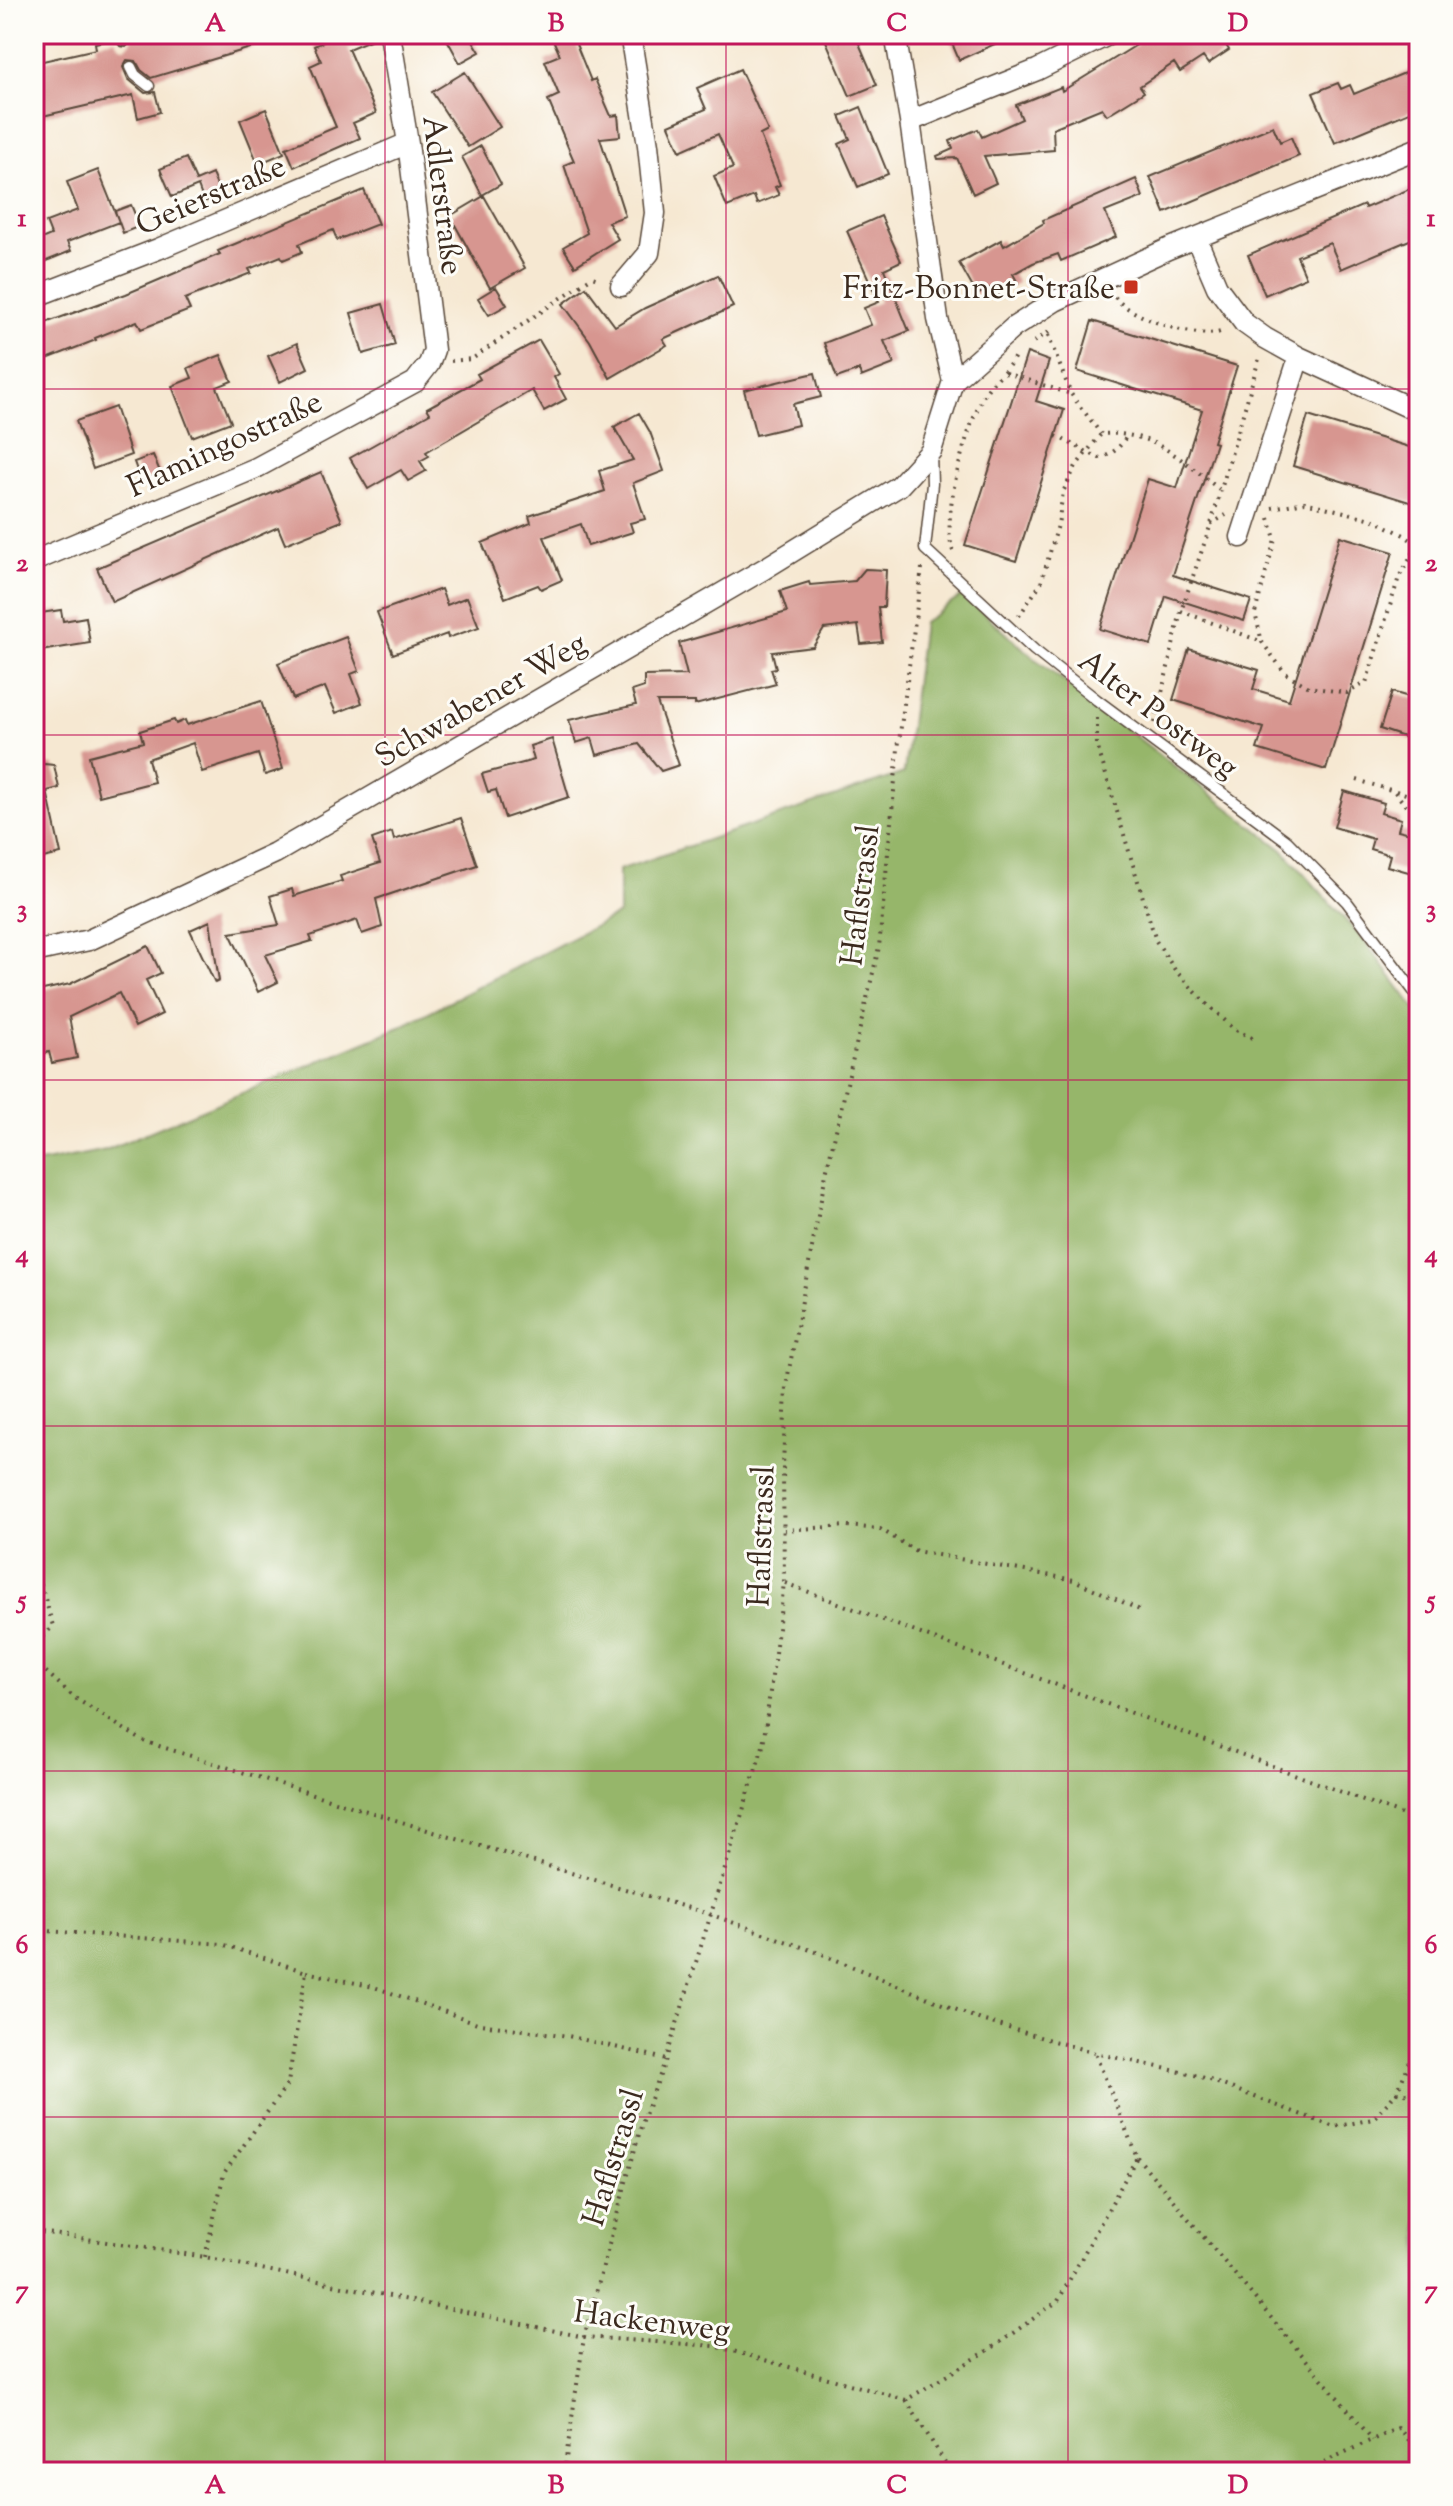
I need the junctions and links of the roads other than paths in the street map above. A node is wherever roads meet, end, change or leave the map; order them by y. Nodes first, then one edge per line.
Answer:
1 (390, 34) edge
2 (630, 34) edge
3 (895, 34) edge
4 (1110, 34) edge
5 (131, 67) dead end
6 (149, 86) dead end
7 (910, 121) junction
8 (408, 143) junction
9 (1419, 148) edge
10 (1196, 238) junction
11 (621, 286) road end
12 (34, 297) edge
13 (1299, 357) junction
14 (429, 364) joint
15 (953, 381) junction
16 (1419, 412) edge
17 (931, 451) junction
18 (1241, 537) dead end
19 (34, 561) edge
20 (34, 952) edge
21 (1419, 998) edge

1 - 8 street, Adlerstraße
2 - 11 street
3 - 7 street
4 - 7 street
5 - 6 lane
7 - 15 street
8 - 12 street, Geierstraße
8 - 14 street, Adlerstraße
9 - 10 street
10 - 13 street
10 - 15 street
13 - 16 street
13 - 18 street
14 - 19 street, Flamingostraße
15 - 17 street
17 - 20 street, Schwabener Weg
17 - 21 lane, Alter Postweg

